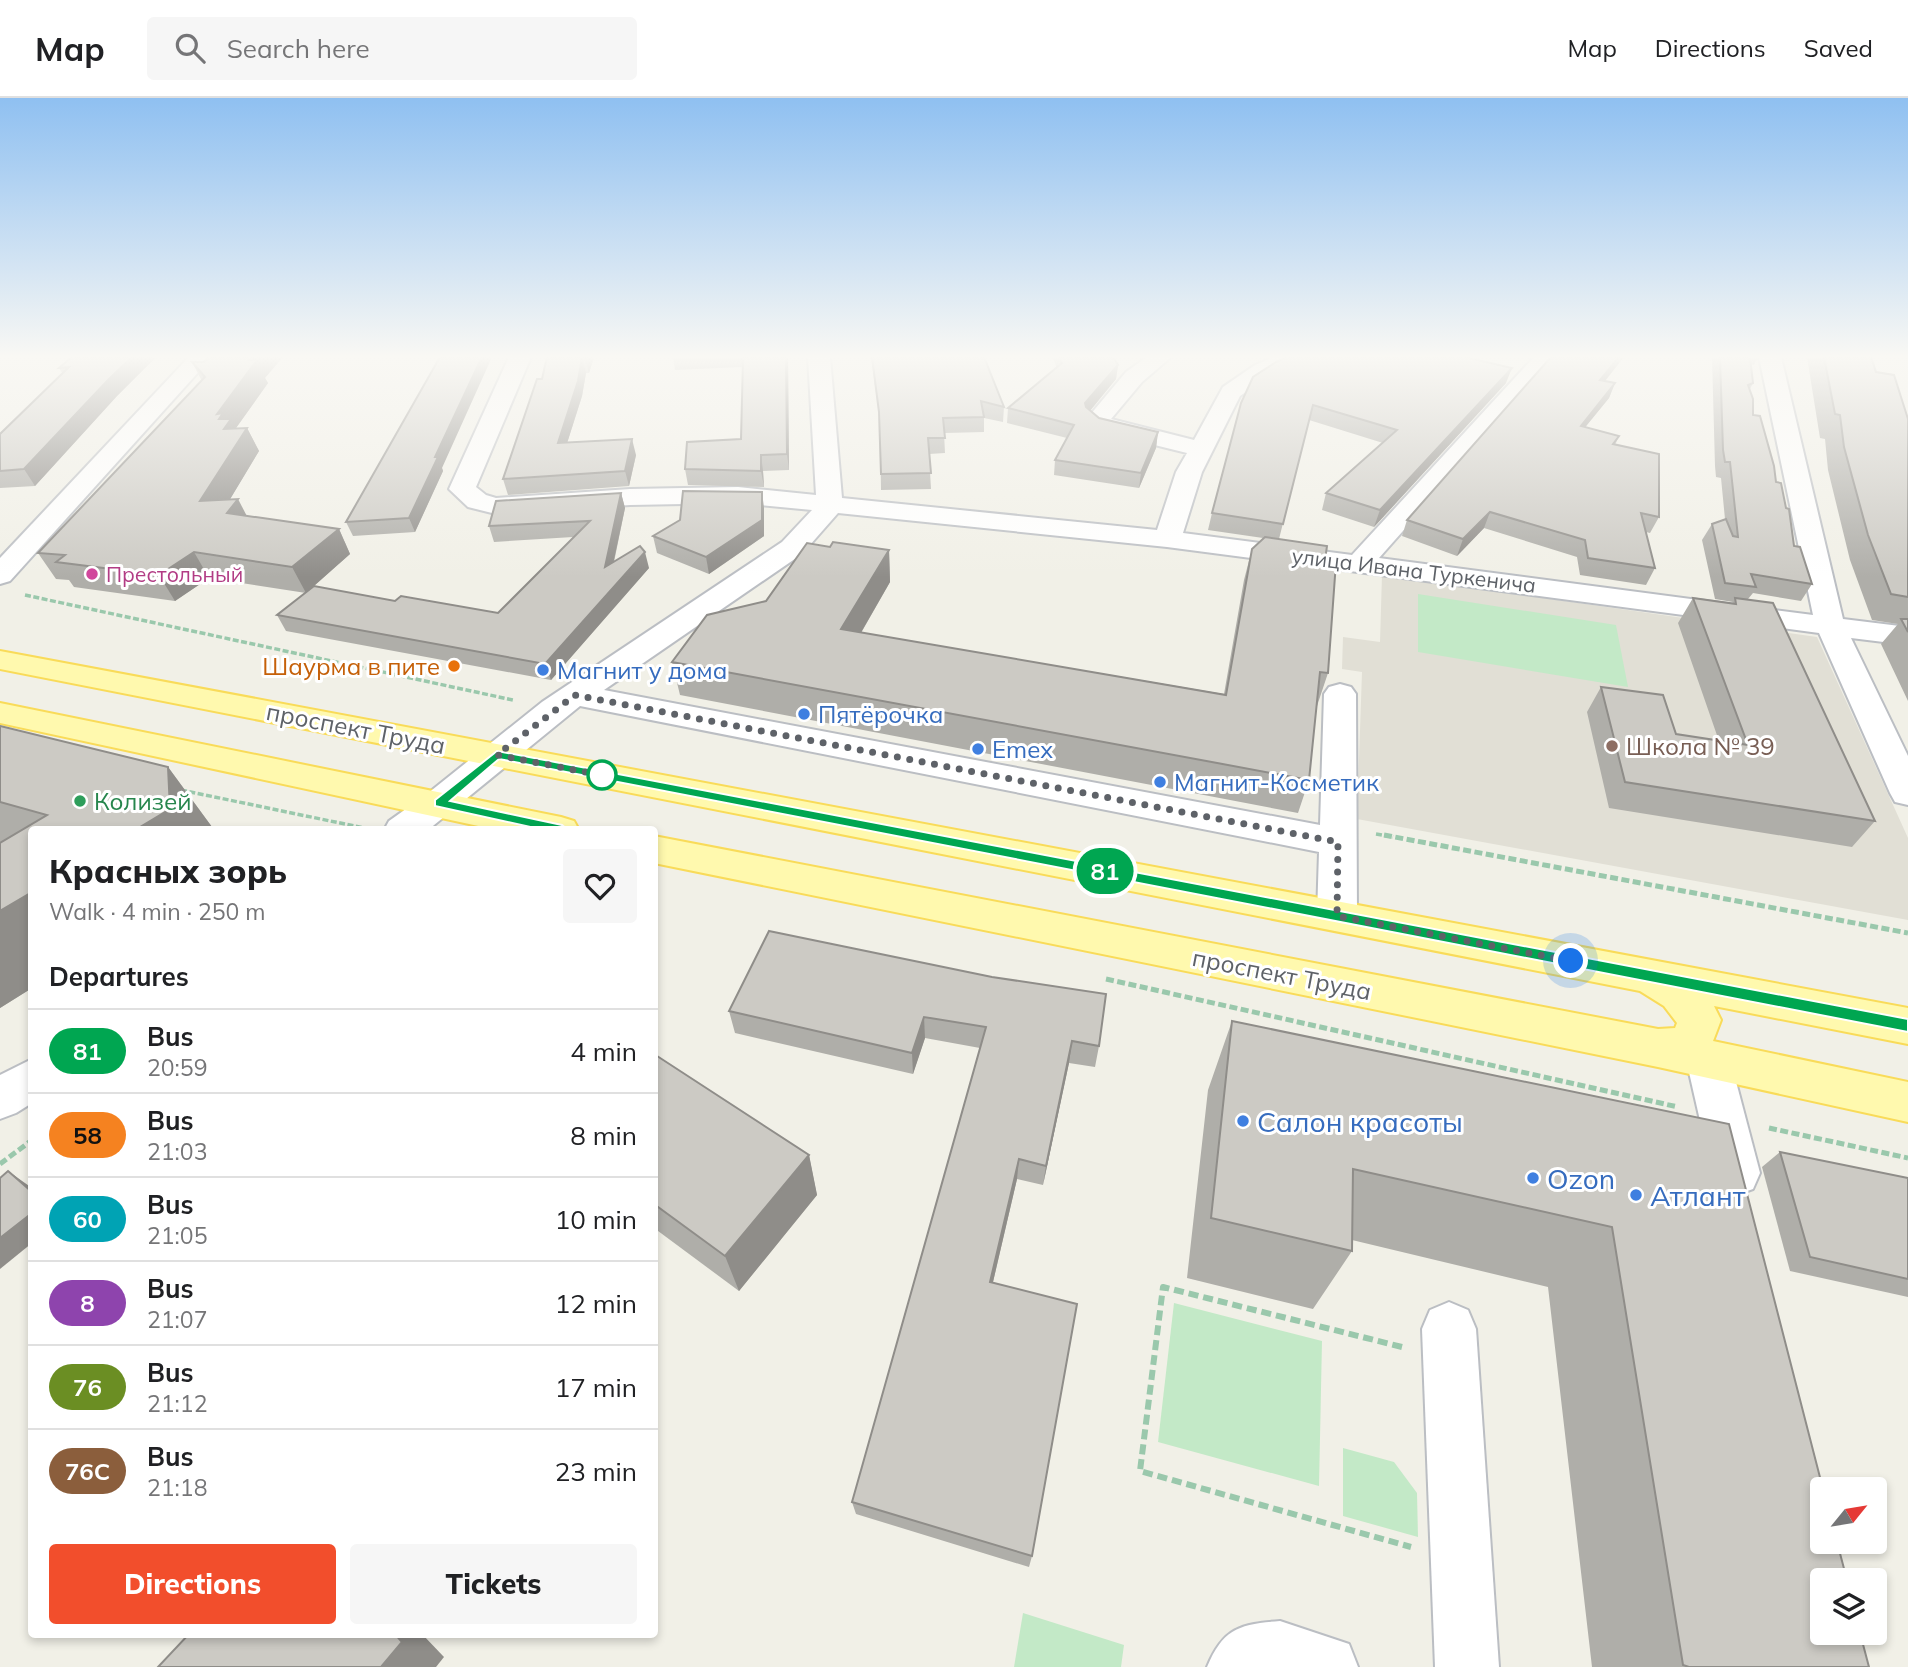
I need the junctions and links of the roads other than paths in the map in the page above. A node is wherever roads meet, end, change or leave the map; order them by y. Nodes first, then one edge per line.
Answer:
1 (133, 430) edge
2 (488, 430) edge
3 (825, 430) edge
4 (1124, 430) edge
5 (1212, 430) edge
6 (1480, 430) edge
7 (1786, 430) edge
8 (1202, 449) junction
9 (830, 506) junction
10 (1167, 539) junction
11 (1360, 563) junction
12 (0, 575) edge
13 (1830, 625) junction
14 (1908, 636) edge
15 (0, 660) edge
16 (1340, 694) dead end
17 (565, 702) junction
18 (0, 713) edge
19 (497, 755) junction
20 (1908, 793) edge
21 (440, 803) junction
22 (406, 826) edge
23 (543, 826) edge
24 (1338, 842) junction
25 (658, 850) edge
26 (1337, 916) junction
27 (1649, 976) junction
28 (1908, 1026) edge
29 (1658, 1048) junction
30 (1707, 1059) junction
31 (28, 1081) edge
32 (0, 1099) edge
33 (1908, 1102) edge
34 (1746, 1211) edge
35 (1449, 1344) road end
36 (1239, 1667) edge
37 (1326, 1667) edge
38 (1467, 1667) edge

1 - 12 street
2 - 9 street, улица Ивана Туркенича
3 - 9 street
4 - 8 street
5 - 8 street
6 - 11 street
7 - 13 street
8 - 10 street
9 - 10 street, улица Ивана Туркенича
9 - 17 street
10 - 11 street, улица Ивана Туркенича
11 - 13 street, улица Ивана Туркенича
13 - 14 street, улица Ивана Туркенича
13 - 20 street
15 - 19 main road, проспект Труда
16 - 24 street
17 - 19 street
17 - 24 street
18 - 21 main road
19 - 21 street
19 - 26 main road, проспект Труда
21 - 22 street
21 - 23 main road
24 - 26 street
25 - 29 main road, проспект Труда
26 - 27 main road, проспект Труда
27 - 28 main road, проспект Труда
27 - 29 main road
29 - 30 main road, проспект Труда
30 - 33 main road, проспект Труда
30 - 34 street
31 - 32 street
35 - 38 street
36 - 37 street

